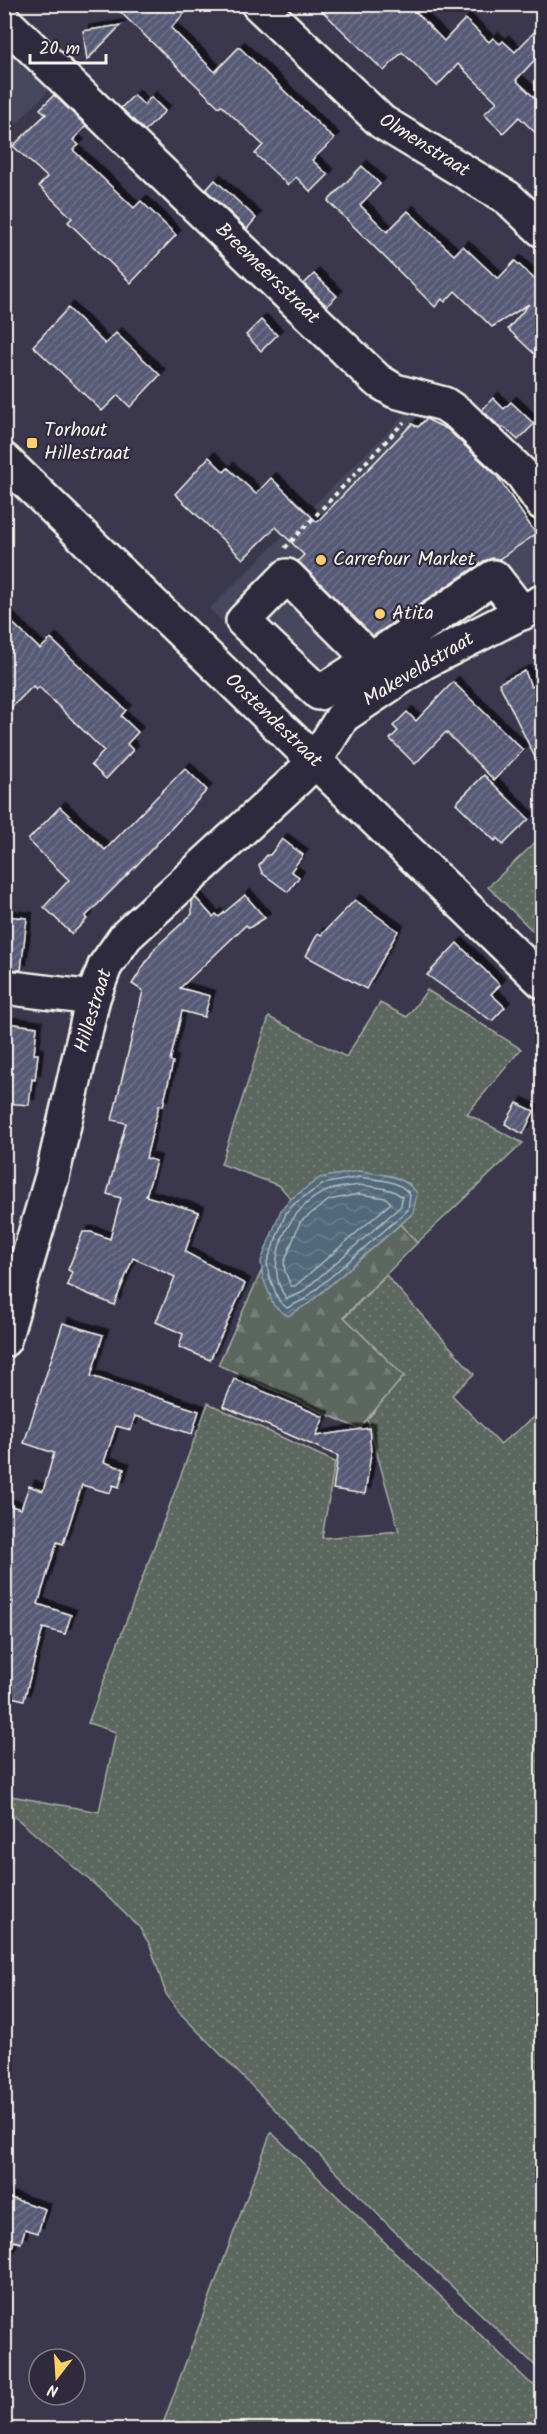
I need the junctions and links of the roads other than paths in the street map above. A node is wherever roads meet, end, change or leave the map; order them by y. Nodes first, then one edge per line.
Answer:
1 (258, 4) edge
2 (4, 21) edge
3 (543, 230) edge
4 (4, 460) edge
5 (543, 503) edge
6 (532, 608) edge
7 (371, 660) junction
8 (315, 761) junction
9 (543, 981) edge
10 (4, 987) edge
11 (93, 998) junction
12 (4, 1340) edge

1 - 3 street, Olmenstraat
2 - 5 street, Breemeersstraat
4 - 8 street, Oostendestraat
6 - 7 street
6 - 8 street, Makeveldstraat
7 - 7 street
8 - 9 street, Oostendestraat
8 - 11 street, Hillestraat
10 - 11 street
11 - 12 street, Hillestraat

